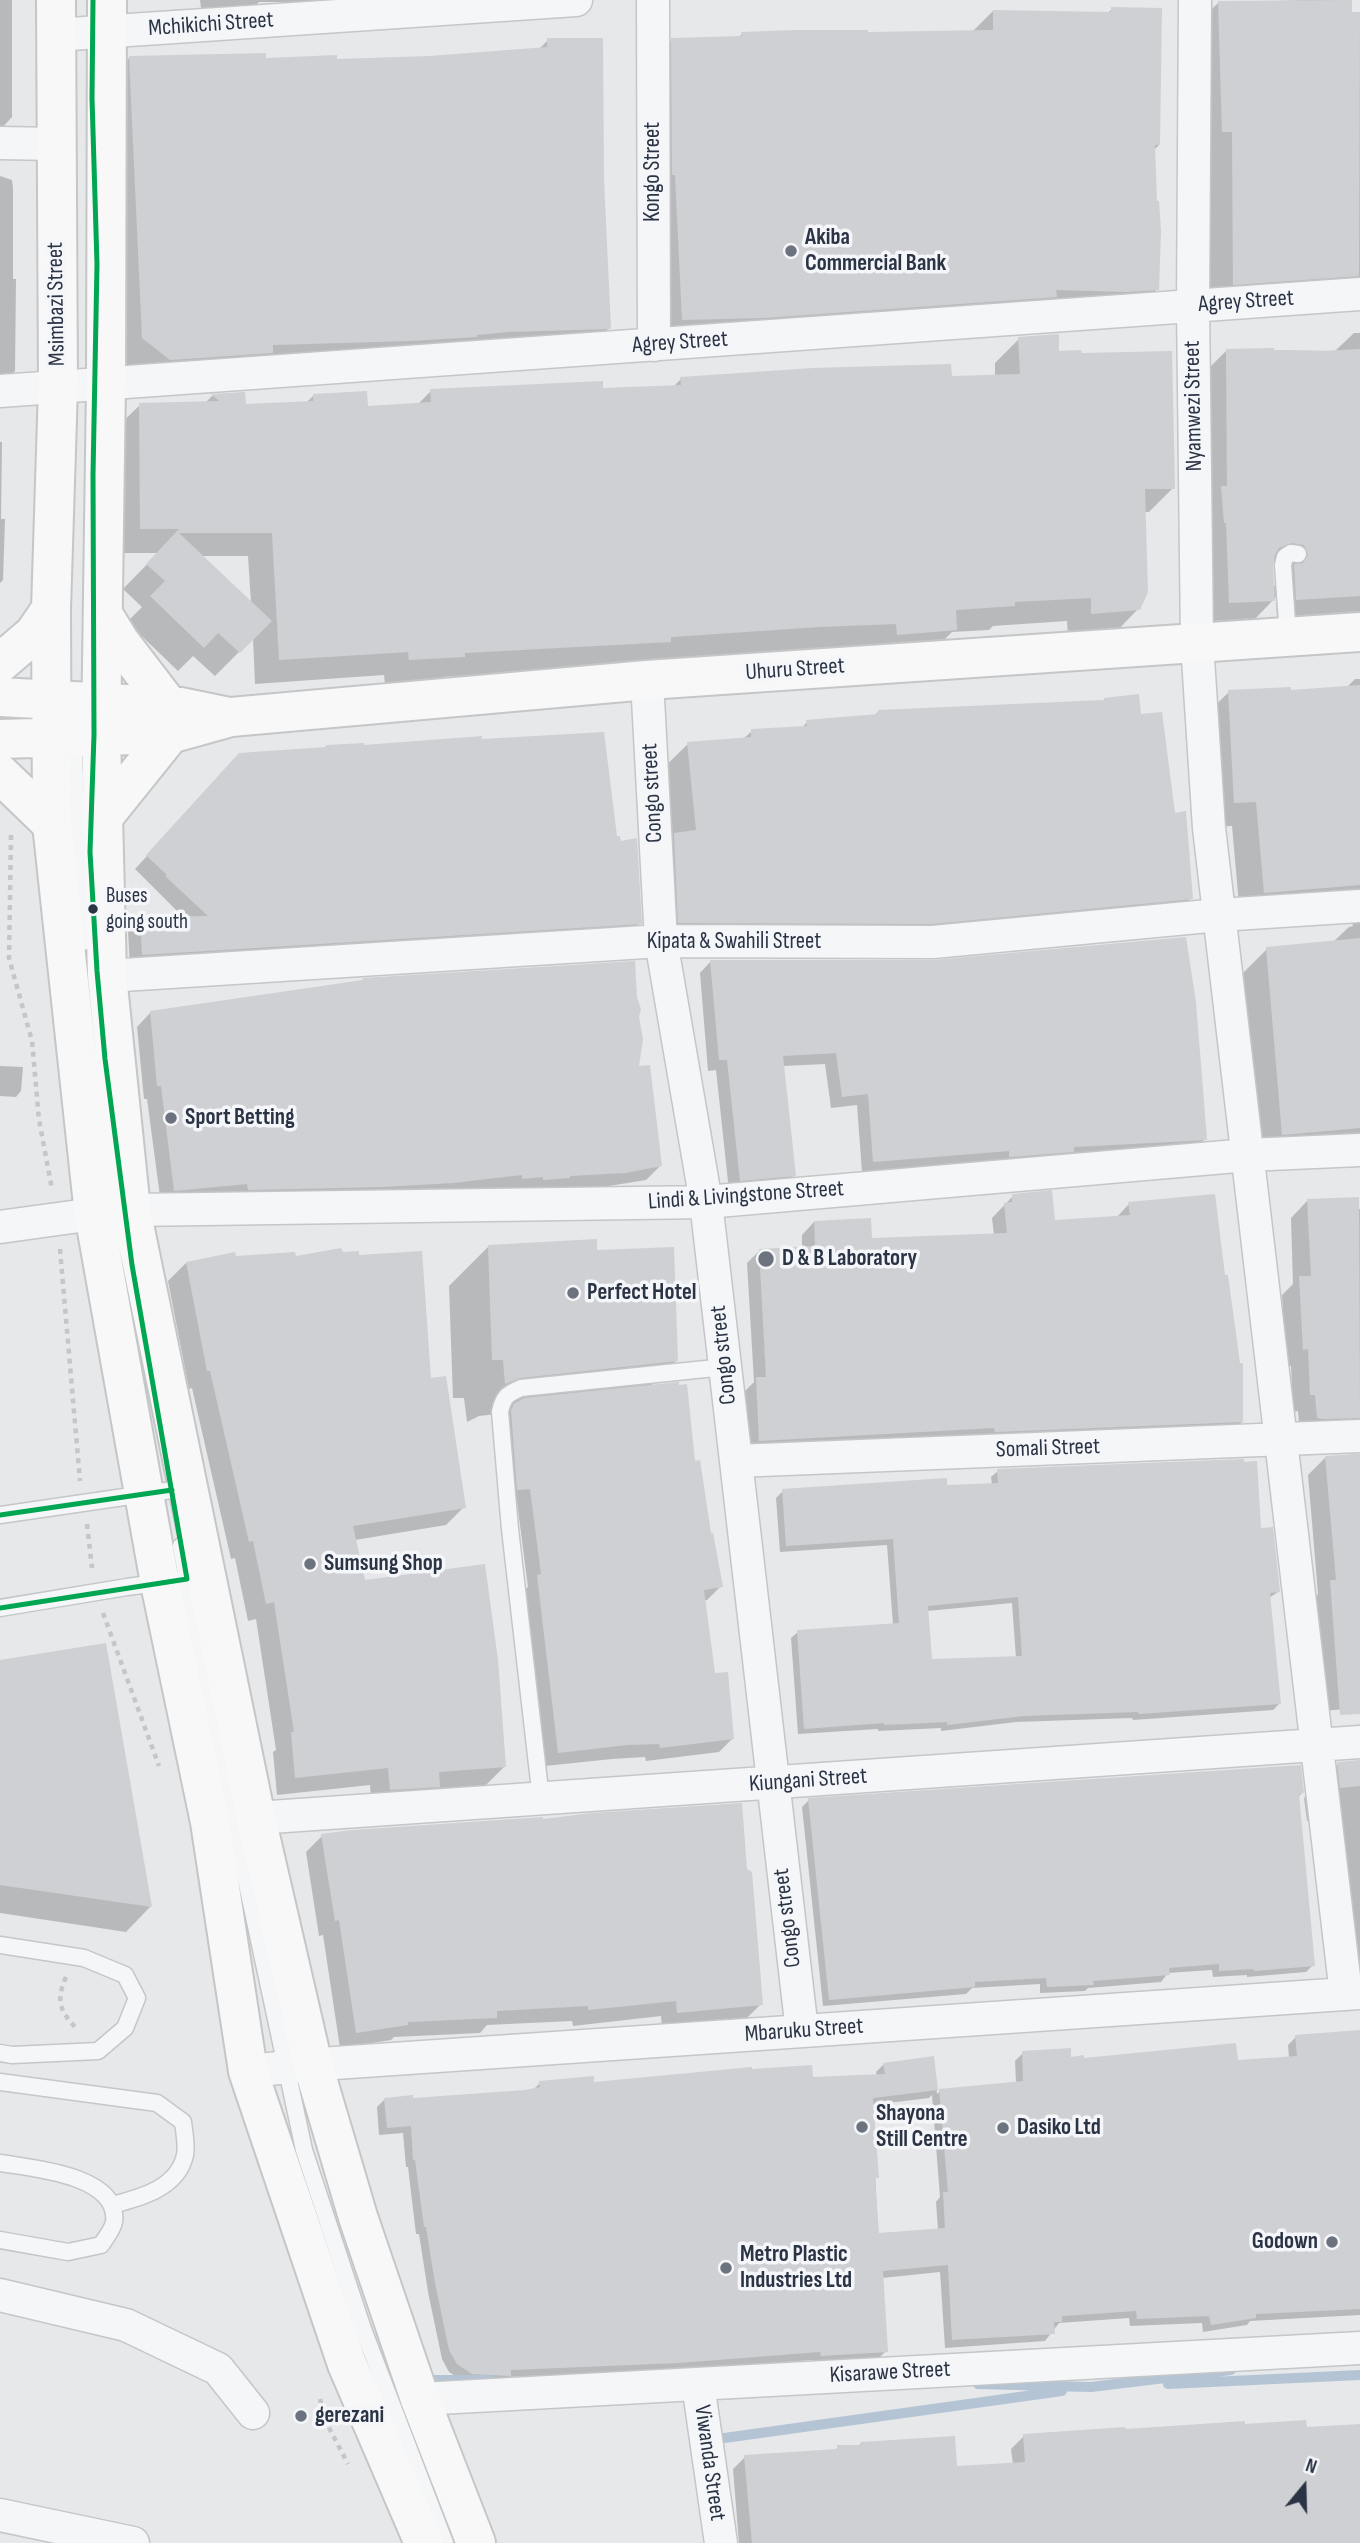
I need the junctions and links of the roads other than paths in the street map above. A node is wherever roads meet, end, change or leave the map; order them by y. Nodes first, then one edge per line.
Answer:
1 (576, 0) edge
2 (653, 0) edge
3 (1195, 0) edge
4 (391, 6) edge
5 (80, 27) edge
6 (0, 144) edge
7 (55, 144) junction
8 (1360, 294) edge
9 (1193, 306) junction
10 (654, 345) junction
11 (83, 386) junction
12 (0, 391) edge
13 (1298, 554) dead end
14 (59, 611) junction
15 (104, 616) junction
16 (1360, 632) edge
17 (1288, 637) junction
18 (1197, 643) junction
19 (0, 663) edge
20 (647, 680) junction
21 (0, 697) edge
22 (79, 716) junction
23 (169, 720) junction
24 (0, 739) edge
25 (0, 775) edge
26 (104, 816) junction
27 (52, 824) junction
28 (1360, 906) edge
29 (1219, 915) junction
30 (661, 941) junction
31 (107, 976) junction
32 (1360, 1150) edge
33 (1248, 1155) junction
34 (706, 1202) junction
35 (112, 1212) junction
36 (0, 1227) edge
37 (725, 1367) junction
38 (1360, 1436) edge
39 (1281, 1439) junction
40 (736, 1461) junction
41 (158, 1492) junction
42 (0, 1515) edge
43 (173, 1581) junction
44 (0, 1608) edge
45 (1360, 1742) edge
46 (1317, 1746) junction
47 (772, 1783) junction
48 (541, 1798) junction
49 (256, 1818) junction
50 (0, 1945) edge
51 (1353, 1994) edge
52 (802, 2031) junction
53 (0, 2053) edge
54 (299, 2066) junction
55 (248, 2071) junction
56 (0, 2082) edge
57 (0, 2163) edge
58 (112, 2205) junction
59 (0, 2240) edge
60 (0, 2295) edge
61 (1360, 2348) edge
62 (698, 2384) junction
63 (420, 2399) junction
64 (253, 2413) dead end
65 (0, 2515) edge
66 (133, 2543) edge
67 (424, 2543) edge
68 (445, 2543) edge
69 (476, 2543) edge
70 (721, 2543) edge

1 - 4 street, Mchikichi Street
2 - 10 street, Kongo Street
3 - 9 street, Nyamwezi Street
4 - 5 street, Mchikichi Street
5 - 7 street, Msimbazi Street
5 - 11 street, Msimbazi Street
6 - 7 street
7 - 11 street, Msimbazi Street
8 - 9 street, Agrey Street
9 - 10 street, Agrey Street
9 - 18 street, Nyamwezi Street
10 - 11 street, Agrey Street
11 - 12 street, Agrey Street
11 - 14 street, Msimbazi Street
11 - 15 street, Msimbazi Street
11 - 22 lane
13 - 17 lane
14 - 19 street
14 - 22 street, Msimbazi Street
15 - 22 street, Msimbazi Street
15 - 23 street
16 - 17 street, Uhuru Street
17 - 18 street, Uhuru Street
18 - 20 street, Uhuru Street
18 - 29 street, Nyamwezi Street
20 - 23 street, Uhuru Street
20 - 30 street, Congo street
21 - 22 street, Uhuru Street
22 - 23 street, Uhuru Street
22 - 24 street, Uhuru Street
22 - 26 street
22 - 27 street
22 - 41 lane
23 - 26 street
25 - 27 street
26 - 31 street
27 - 35 street
28 - 29 street, Kipata & Swahili Street
29 - 30 street, Kipata & Swahili Street
29 - 33 street, Nyamwezi Street
30 - 31 street, Kipata & Swahili Street
30 - 34 street, Congo street
31 - 35 street
32 - 33 street, Lindi & Livingstone Street
33 - 34 street, Lindi & Livingstone Street
33 - 39 street, Nyamwezi Street
34 - 35 street, Lindi & Livingstone Street
34 - 37 street, Congo street
35 - 36 street, Lindi & Livingstone Street
35 - 41 street
35 - 49 street
37 - 40 street, Congo street
37 - 48 lane
38 - 39 street, Somali Street
39 - 40 street, Somali Street
39 - 46 street, Nyamwezi Street
40 - 47 street, Congo street
41 - 42 lane
41 - 43 street
43 - 44 lane
43 - 54 lane
43 - 55 street
45 - 46 street, Kiungani Street
46 - 47 street, Kiungani Street
46 - 51 street, Nyamwezi Street
47 - 48 street, Kiungani Street
47 - 52 street, Congo street
48 - 49 street, Kiungani Street
49 - 54 street
50 - 53 lane
51 - 52 street, Mbaruku Street
52 - 54 street, Mbaruku Street
54 - 55 street, Mbaruku Street
54 - 63 street
54 - 68 lane
55 - 67 street
56 - 58 lane
57 - 58 lane
58 - 59 lane
60 - 64 street
61 - 62 street, Kisarawe Street
62 - 63 street, Kisarawe Street
62 - 70 street, Viwanda Street
63 - 69 street
65 - 66 street

